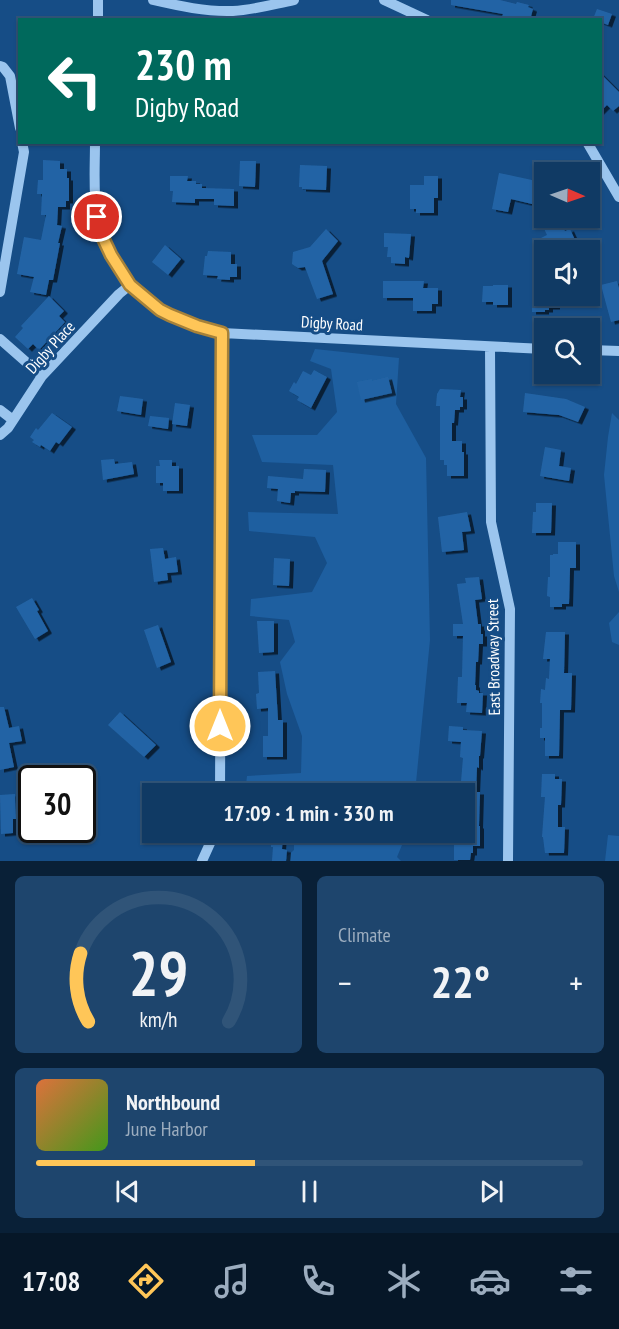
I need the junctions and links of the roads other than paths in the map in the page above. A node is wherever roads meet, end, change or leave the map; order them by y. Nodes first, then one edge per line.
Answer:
1 (98, 0) edge
2 (153, 0) edge
3 (294, 0) edge
4 (384, 0) edge
5 (98, 18) edge
6 (423, 18) edge
7 (0, 66) edge
8 (18, 118) edge
9 (22, 144) edge
10 (95, 144) edge
11 (588, 144) edge
12 (619, 197) edge
13 (130, 285) junction
14 (0, 292) edge
15 (222, 333) junction
16 (0, 339) edge
17 (490, 347) junction
18 (534, 349) edge
19 (600, 350) edge
20 (619, 351) edge
21 (42, 376) junction
22 (0, 411) edge
23 (14, 420) junction
24 (0, 435) edge
25 (220, 783) edge
26 (210, 843) edge
27 (202, 861) edge
28 (508, 861) edge

1 - 5 street
2 - 3 street
4 - 6 street
7 - 8 street
9 - 14 street
10 - 13 street, Digby Road
11 - 12 street
13 - 15 street, Digby Road
13 - 21 street, Digby Place
15 - 17 street, Digby Road
15 - 25 street
16 - 21 street
17 - 18 street, Digby Road
17 - 28 street, East Broadway Street
19 - 20 street
21 - 23 street, Digby Place
22 - 23 street
23 - 24 street, Digby Place
26 - 27 street

